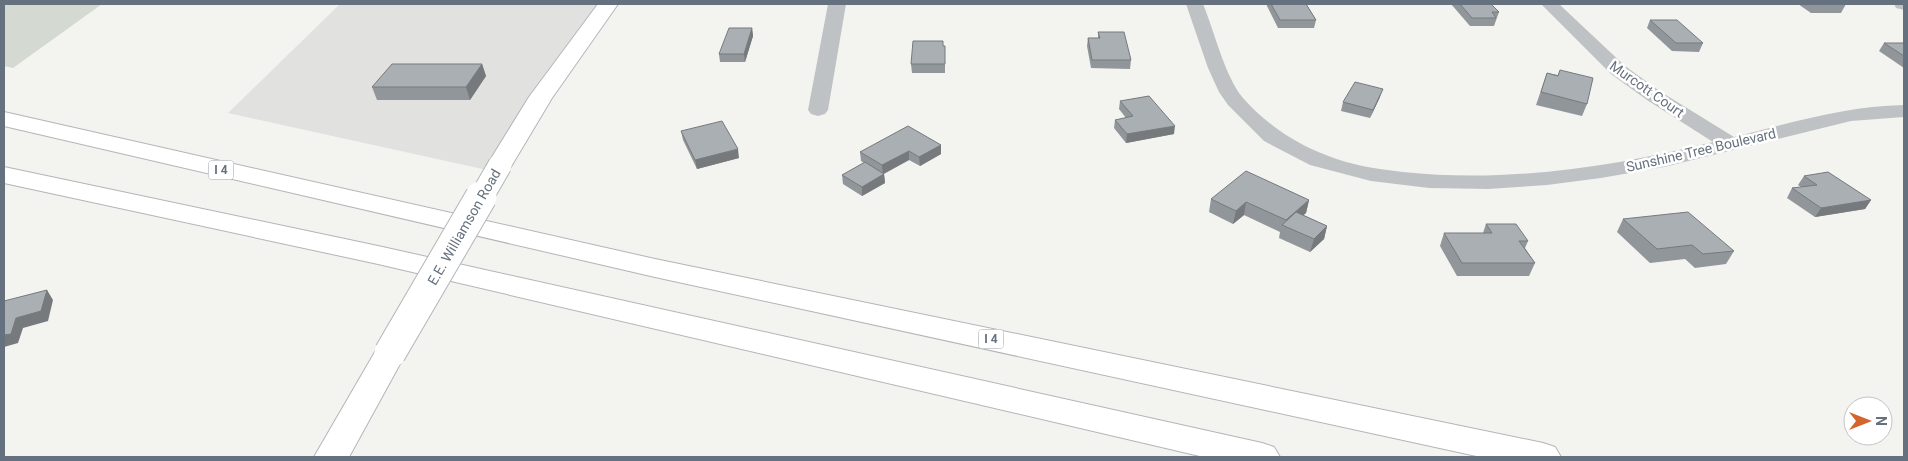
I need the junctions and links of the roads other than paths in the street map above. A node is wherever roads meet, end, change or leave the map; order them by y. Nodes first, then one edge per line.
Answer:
1 (608, 4) edge
2 (837, 4) edge
3 (1195, 4) edge
4 (1549, 4) edge
5 (818, 110) dead end
6 (1904, 111) edge
7 (4, 119) edge
8 (1731, 144) junction
9 (4, 175) edge
10 (331, 457) edge
11 (1262, 457) edge
12 (1543, 457) edge

1 - 10 main road, E.E. Williamson Road, bridge
2 - 5 street
3 - 8 street, Sunshine Tree Boulevard
4 - 8 street, Murcott Court
6 - 8 street, Sunshine Tree Boulevard
7 - 12 main road, I 4
9 - 11 main road

